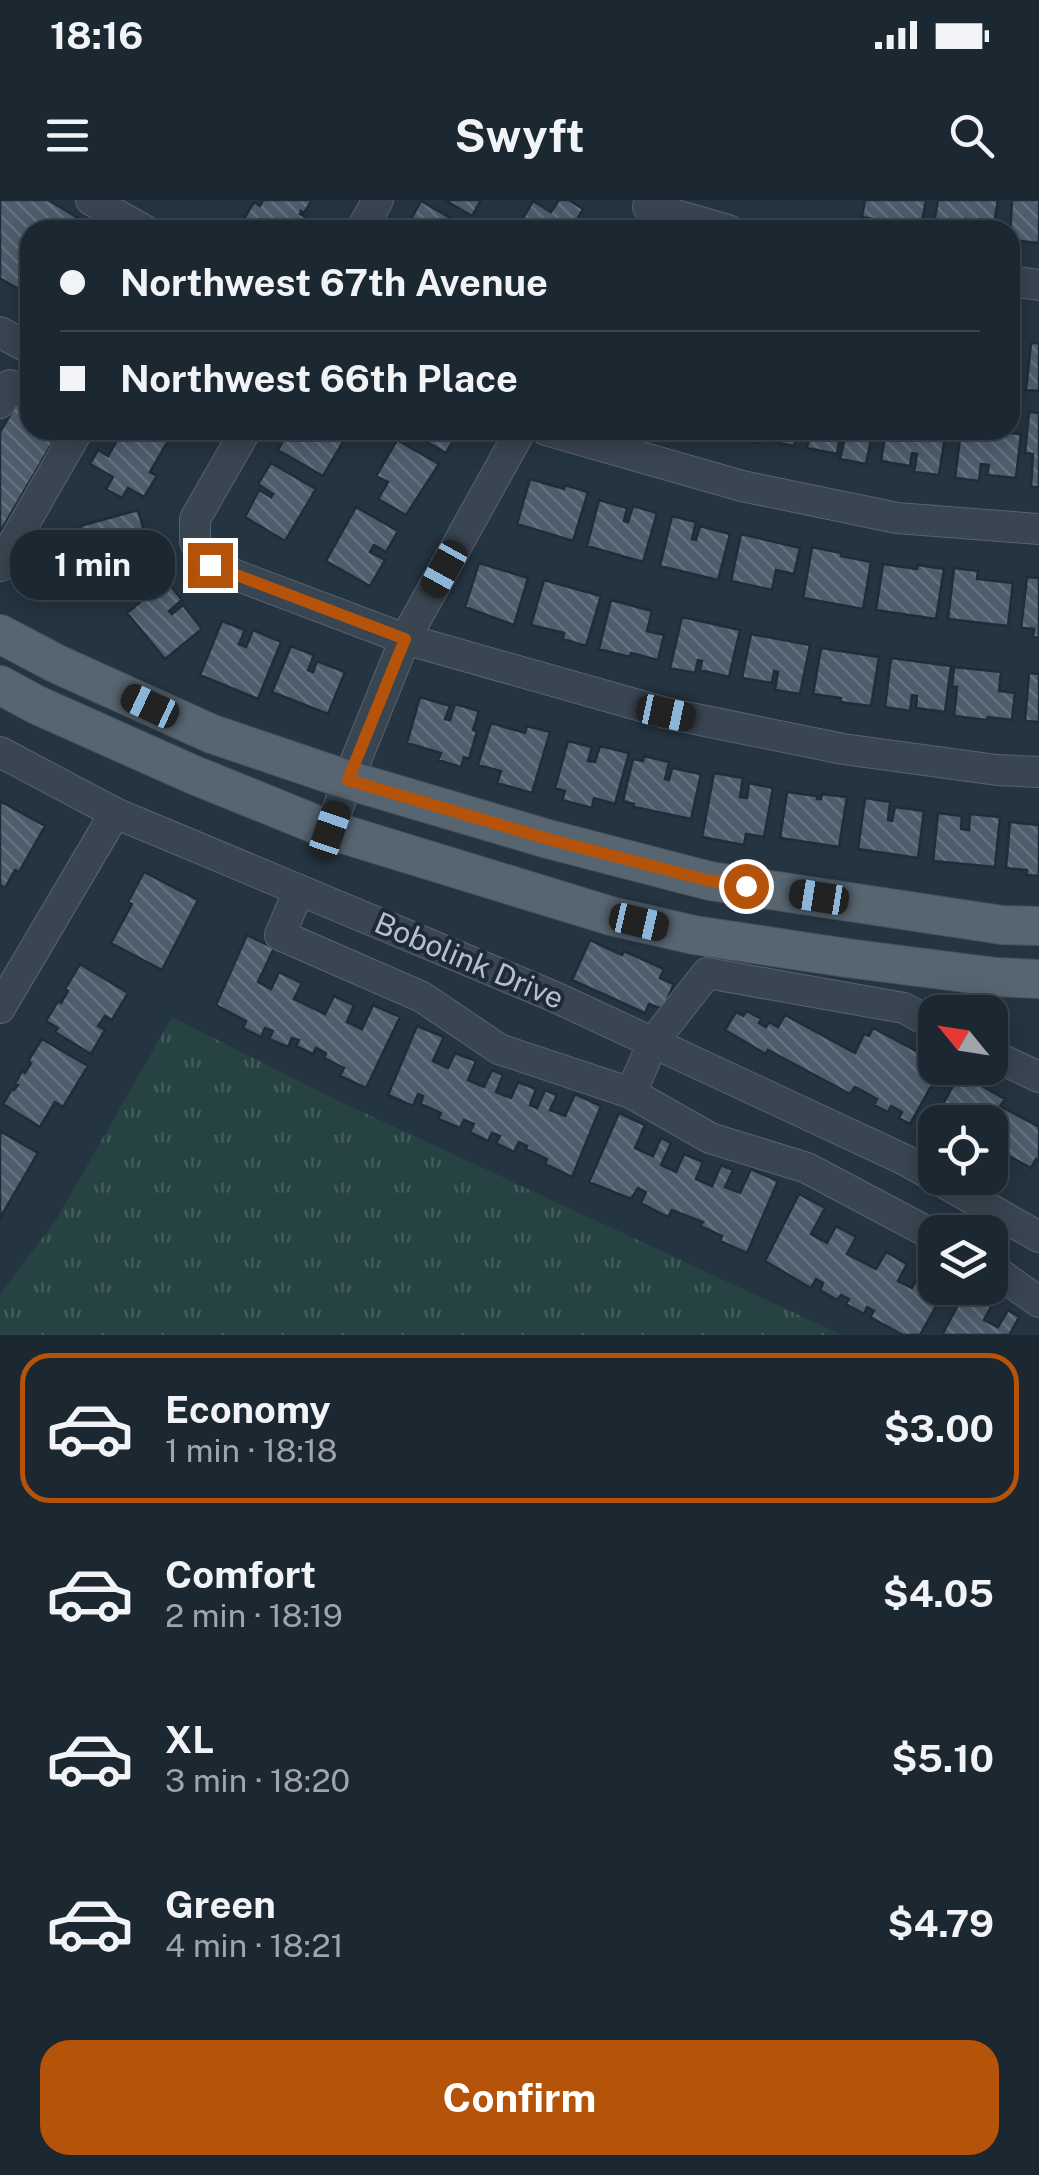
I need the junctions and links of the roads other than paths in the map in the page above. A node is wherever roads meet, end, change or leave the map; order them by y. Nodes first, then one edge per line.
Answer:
1 (91, 200) edge
2 (644, 212) edge
3 (125, 220) edge
4 (681, 220) edge
5 (20, 390) edge
6 (0, 403) edge
7 (72, 440) edge
8 (240, 440) edge
9 (516, 440) edge
10 (581, 440) edge
11 (1039, 529) edge
12 (0, 566) edge
13 (0, 634) edge
14 (405, 639) junction
15 (0, 685) edge
16 (0, 752) edge
17 (1039, 772) edge
18 (348, 780) junction
19 (115, 813) junction
20 (330, 830) junction
21 (299, 890) junction
22 (1039, 926) edge
23 (442, 950) junction
24 (1039, 979) edge
25 (422, 997) junction
26 (0, 1008) edge
27 (918, 1016) edge
28 (653, 1042) junction
29 (1008, 1063) edge
30 (1039, 1078) edge
31 (631, 1093) junction
32 (829, 1124) junction
33 (918, 1167) edge
34 (807, 1168) junction
35 (958, 1195) edge
36 (982, 1215) edge
37 (918, 1227) edge
38 (1008, 1230) edge
39 (1039, 1238) edge
40 (1008, 1280) edge
41 (1039, 1302) edge

1 - 3 street
2 - 4 street
5 - 6 street
7 - 12 street
8 - 14 street
9 - 14 street
10 - 11 street
13 - 18 main road
14 - 17 street
14 - 18 street
15 - 20 main road
16 - 19 street, Bobolink Drive
18 - 20 street
18 - 22 main road
19 - 21 street, Bobolink Drive
19 - 26 street
20 - 24 main road
21 - 23 street, Bobolink Drive
21 - 25 street
23 - 25 street
23 - 28 street, Bobolink Drive
25 - 31 street
27 - 28 street
28 - 31 street
28 - 32 street, Bobolink Drive
29 - 30 street
31 - 34 street
32 - 33 street, Bobolink Drive
32 - 34 street
34 - 37 street
35 - 36 street, Bobolink Drive
38 - 39 street, Bobolink Drive
40 - 41 street

